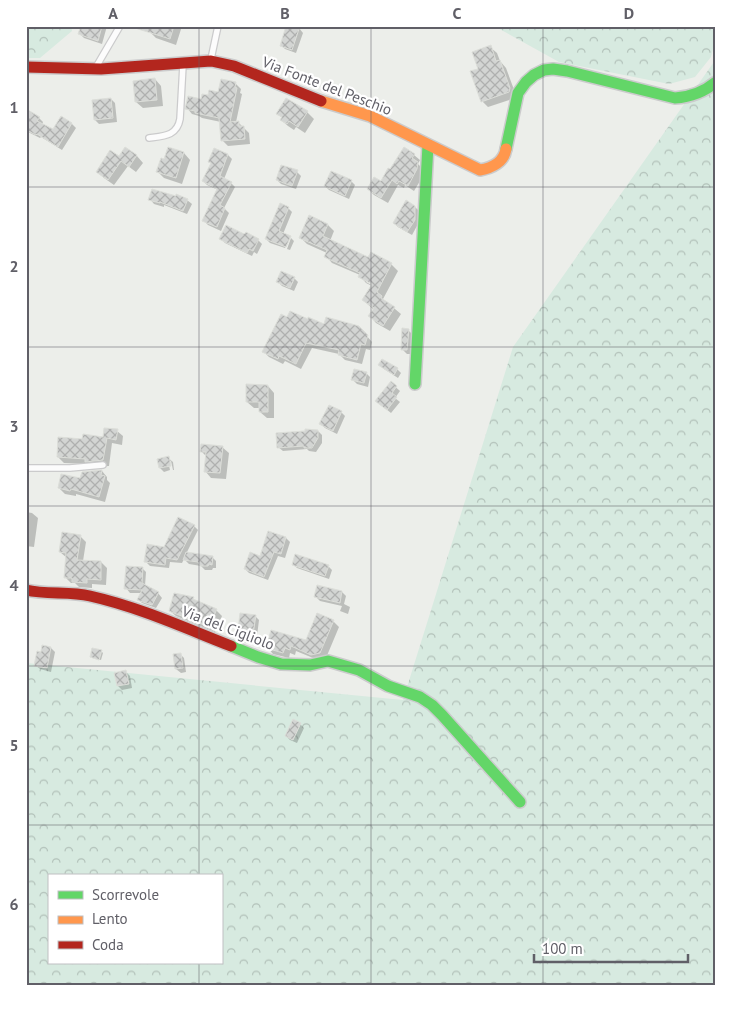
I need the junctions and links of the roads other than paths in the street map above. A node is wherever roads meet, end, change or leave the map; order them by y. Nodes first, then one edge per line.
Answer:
1 (120, 26) edge
2 (218, 26) edge
3 (211, 61) junction
4 (183, 63) junction
5 (26, 67) edge
6 (94, 69) junction
7 (716, 82) edge
8 (149, 138) dead end
9 (428, 145) junction
10 (415, 384) dead end
11 (103, 465) dead end
12 (26, 468) edge
13 (26, 590) edge
14 (520, 802) dead end

1 - 6 lane
2 - 3 lane
3 - 4 street, Via Fonte del Peschio
3 - 9 street, Via Fonte del Peschio
4 - 6 street, Via Fonte del Peschio
4 - 8 lane
5 - 6 street, Via Fonte del Peschio
7 - 9 street, Via Fonte del Peschio
9 - 10 street
11 - 12 lane
13 - 14 street, Via del Cigliolo

